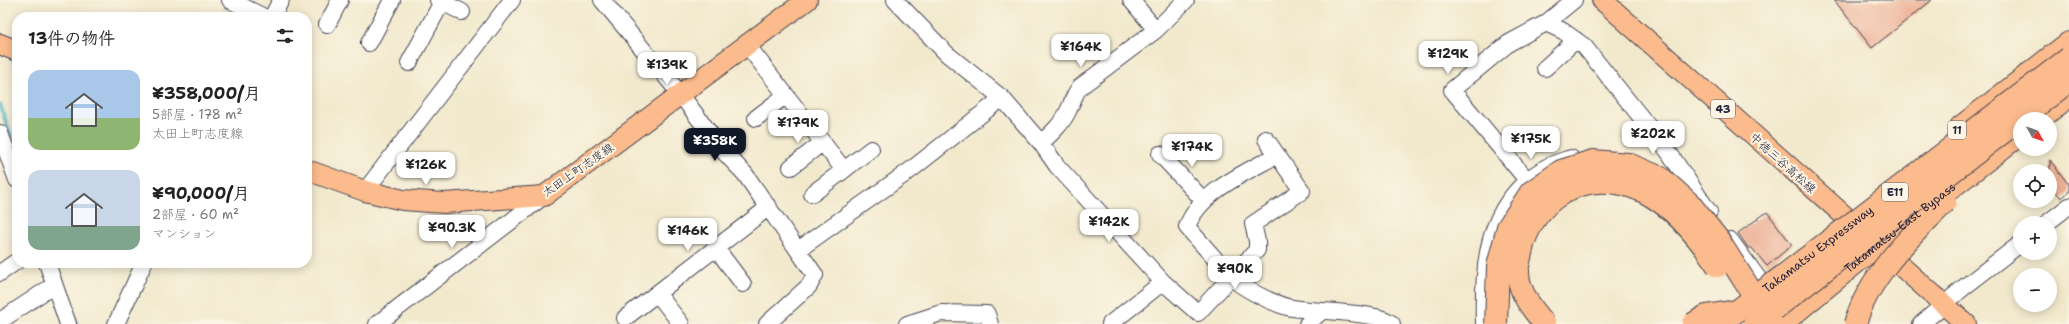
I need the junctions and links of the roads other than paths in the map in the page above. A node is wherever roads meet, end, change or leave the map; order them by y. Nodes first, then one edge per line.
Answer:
1 (230, 0) edge
2 (281, 0) edge
3 (340, 0) edge
4 (392, 0) edge
5 (512, 0) edge
6 (602, 0) edge
7 (807, 0) edge
8 (895, 0) edge
9 (1131, 0) edge
10 (1186, 0) edge
11 (1574, 0) edge
12 (1602, 0) edge
13 (440, 1) edge
14 (254, 12) edge
15 (275, 12) edge
16 (462, 12) dead end
17 (1546, 23) junction
18 (327, 25) dead end
19 (1156, 30) junction
20 (1576, 40) junction
21 (369, 43) dead end
22 (2069, 43) edge
23 (0, 44) edge
24 (747, 45) junction
25 (12, 49) edge
26 (2069, 58) edge
27 (409, 64) dead end
28 (1545, 68) dead end
29 (2069, 81) edge
30 (681, 95) junction
31 (786, 95) junction
32 (2069, 95) edge
33 (1002, 98) junction
34 (2048, 112) edge
35 (756, 118) dead end
36 (0, 133) edge
37 (1266, 139) dead end
38 (2013, 140) edge
39 (2013, 141) edge
40 (822, 143) junction
41 (1042, 143) junction
42 (871, 149) dead end
43 (1160, 154) dead end
44 (1277, 155) junction
45 (4, 160) edge
46 (791, 167) dead end
47 (844, 170) junction
48 (12, 172) edge
49 (312, 172) edge
50 (1527, 180) junction
51 (1693, 190) junction
52 (365, 191) junction
53 (812, 194) dead end
54 (544, 196) junction
55 (1204, 201) junction
56 (2069, 206) edge
57 (768, 207) junction
58 (2056, 216) edge
59 (1845, 218) junction
60 (1877, 245) junction
61 (716, 248) junction
62 (798, 250) junction
63 (2013, 250) edge
64 (12, 264) edge
65 (48, 268) edge
66 (142, 268) edge
67 (0, 272) edge
68 (1230, 277) junction
69 (1163, 282) junction
70 (1761, 282) junction
71 (743, 284) dead end
72 (54, 285) junction
73 (657, 293) junction
74 (1943, 305) junction
75 (1738, 310) junction
76 (1321, 312) junction
77 (625, 318) dead end
78 (1202, 318) edge
79 (0, 321) edge
80 (68, 324) edge
81 (116, 324) edge
82 (376, 324) edge
83 (681, 324) edge
84 (767, 324) edge
85 (907, 324) edge
86 (990, 324) edge
87 (1110, 324) edge
88 (1307, 324) edge
89 (1392, 324) edge
90 (1484, 324) edge
91 (1496, 324) edge
92 (1545, 324) edge
93 (1693, 324) edge
94 (1707, 324) edge
95 (1720, 324) edge
96 (1755, 324) edge
97 (1772, 324) edge
98 (1781, 324) edge
99 (1855, 324) edge
100 (1921, 324) edge
101 (1966, 324) edge

1 - 14 street
2 - 15 street
3 - 18 street
4 - 21 street
5 - 52 street
6 - 30 street
7 - 24 main road, 太田上町志度線
8 - 33 street
9 - 19 street
10 - 19 street
11 - 17 street
12 - 59 main road, 中徳三谷高松線 / 43
13 - 16 street
13 - 27 street
17 - 20 street
17 - 50 street
19 - 41 street
20 - 28 street
20 - 51 street
22 - 59 highway, 11
23 - 25 main road
24 - 30 main road, 太田上町志度線
24 - 31 street
26 - 75 highway, Takamatsu Expressway / E11, bridge
29 - 96 highway, Takamatsu Expressway / E11, bridge
30 - 54 main road, 太田上町志度線
30 - 57 street
31 - 35 street
31 - 40 street
32 - 34 highway
33 - 41 street
33 - 62 street
36 - 45 street
37 - 44 street
38 - 60 highway, Takamatsu-East Bypass
39 - 99 highway, bridge
40 - 46 street
40 - 47 street
41 - 69 street
42 - 47 street
43 - 55 street
44 - 55 street
44 - 68 street
45 - 48 street
47 - 53 street
49 - 52 main road, 太田上町志度線
50 - 51 street
50 - 90 street
51 - 70 street
52 - 54 main road, 太田上町志度線
54 - 82 street
55 - 68 street
56 - 58 street
57 - 61 street
57 - 62 street
59 - 60 main road, 中徳三谷高松線 / 43
59 - 70 highway, 11
60 - 74 main road, 中徳三谷高松線 / 43
60 - 98 highway, Takamatsu-East Bypass
61 - 71 street
61 - 73 street
62 - 84 street
63 - 74 street
64 - 67 street
65 - 72 street
66 - 81 street
68 - 76 street
68 - 78 street
69 - 78 street
69 - 87 street
70 - 94 highway, 11
72 - 79 street
72 - 80 street
73 - 77 street
73 - 83 street
74 - 100 street
74 - 101 main road, 中徳三谷高松線 / 43
75 - 93 highway, bridge
75 - 95 highway, Takamatsu Expressway / E11, bridge
76 - 88 street
76 - 89 street
85 - 86 street
91 - 97 highway, bridge
92 - 96 highway, bridge

